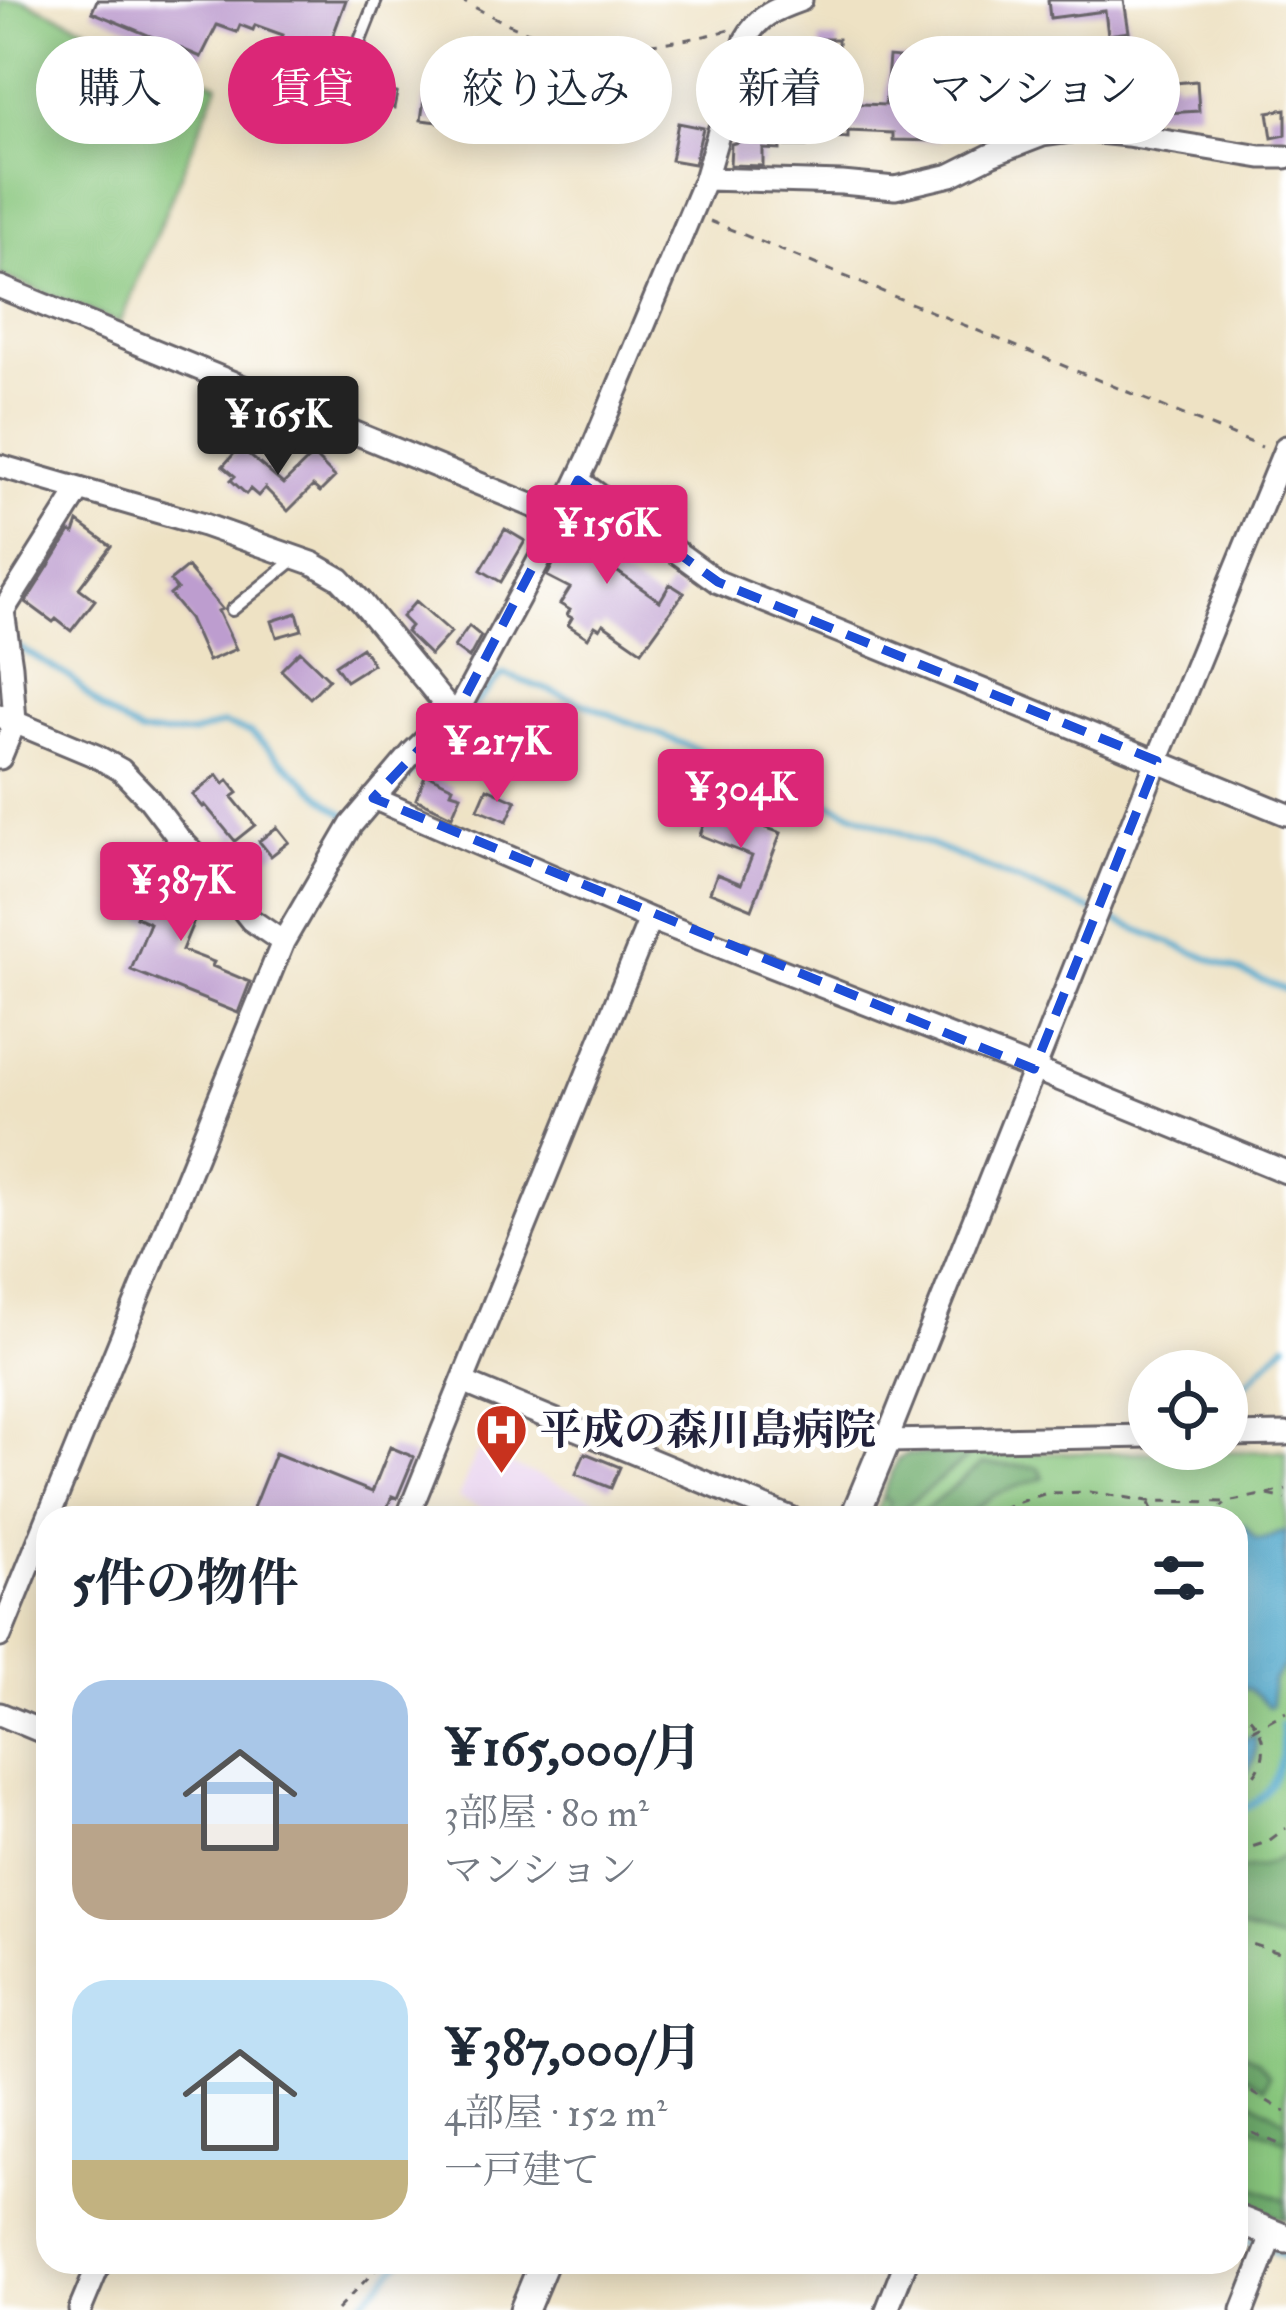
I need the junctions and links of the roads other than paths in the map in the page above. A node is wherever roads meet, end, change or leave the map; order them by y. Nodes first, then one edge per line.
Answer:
1 (376, 0) edge
2 (801, 0) edge
3 (362, 36) edge
4 (1286, 157) edge
5 (705, 179) junction
6 (0, 287) edge
7 (1284, 451) edge
8 (0, 466) edge
9 (578, 480) junction
10 (80, 489) junction
11 (560, 517) junction
12 (297, 557) junction
13 (232, 610) dead end
14 (452, 713) junction
15 (7, 719) edge
16 (0, 758) edge
17 (1157, 761) junction
18 (373, 798) junction
19 (1286, 814) edge
20 (650, 919) junction
21 (283, 942) junction
22 (1034, 1069) junction
23 (1286, 1172) edge
24 (463, 1382) junction
25 (1286, 1434) edge
26 (1248, 1435) edge
27 (1128, 1436) edge
28 (886, 1441) junction
29 (53, 1506) edge
30 (411, 1506) edge
31 (762, 1506) edge
32 (859, 1506) edge
33 (36, 1548) edge
34 (0, 1636) edge
35 (0, 1714) edge
36 (36, 1730) edge
37 (1248, 2224) edge
38 (1280, 2237) edge
39 (95, 2274) edge
40 (539, 2274) edge
41 (902, 2274) edge
42 (80, 2310) edge
43 (524, 2310) edge
44 (887, 2310) edge
45 (1243, 2310) edge

1 - 3 lane
2 - 5 street
4 - 5 street
5 - 9 street
6 - 11 street
7 - 17 street
8 - 10 street
9 - 11 street
9 - 17 street
10 - 12 street
10 - 15 street
11 - 14 street
12 - 13 lane
12 - 14 street
14 - 18 street
15 - 16 street
15 - 21 street
17 - 19 street
17 - 22 street
18 - 20 street
18 - 21 street
20 - 22 street
20 - 24 street
21 - 29 street
22 - 23 street
22 - 28 street
24 - 30 street
24 - 31 street
25 - 26 street
27 - 28 street
28 - 32 street
33 - 34 street
35 - 36 street
37 - 38 street
38 - 45 street
39 - 42 street
40 - 43 street
41 - 44 street

